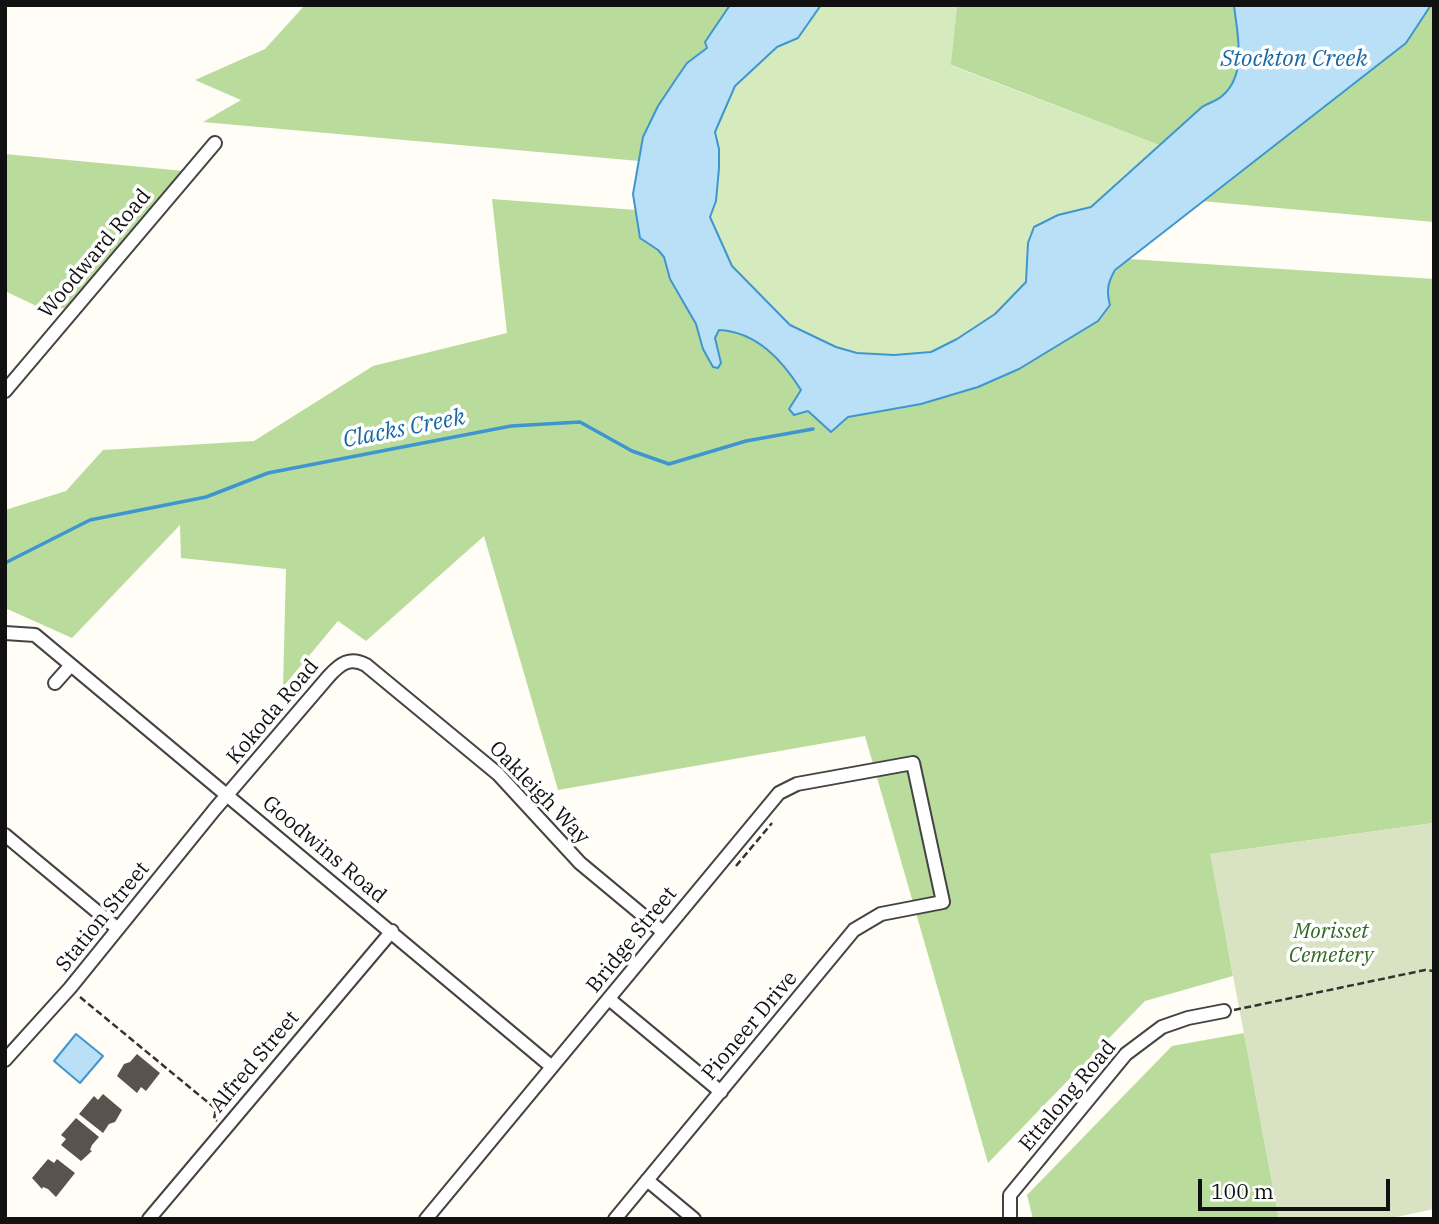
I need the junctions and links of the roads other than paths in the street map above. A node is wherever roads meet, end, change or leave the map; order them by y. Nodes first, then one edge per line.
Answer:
1 (215, 143) dead end
2 (5, 391) edge
3 (5, 633) edge
4 (352, 661) joint
5 (71, 665) junction
6 (55, 683) dead end
7 (227, 795) junction
8 (5, 835) edge
9 (943, 902) joint
10 (118, 929) junction
11 (391, 931) junction
12 (663, 932) junction
13 (609, 999) junction
14 (1224, 1011) road end
15 (7, 1054) edge
16 (552, 1067) junction
17 (721, 1092) junction
18 (647, 1180) junction
19 (149, 1219) edge
20 (426, 1219) edge
21 (615, 1219) edge
22 (694, 1219) edge
23 (1010, 1219) edge

1 - 2 street, Woodward Road
3 - 5 street, Goodwins Road
4 - 7 street, Kokoda Road
4 - 12 street, Oakleigh Way
5 - 6 street
5 - 7 street, Goodwins Road
7 - 10 street, Station Street
7 - 11 street, Goodwins Road
8 - 10 street
9 - 12 street, Bridge Street
9 - 17 street, Pioneer Drive
10 - 15 street, Station Street
11 - 16 street, Goodwins Road
11 - 19 street, Alfred Street
12 - 13 street, Bridge Street
13 - 16 street, Bridge Street
13 - 17 street
14 - 23 street, Ettalong Road
16 - 20 street, Bridge Street
17 - 18 street, Pioneer Drive
18 - 21 street, Pioneer Drive
18 - 22 street

